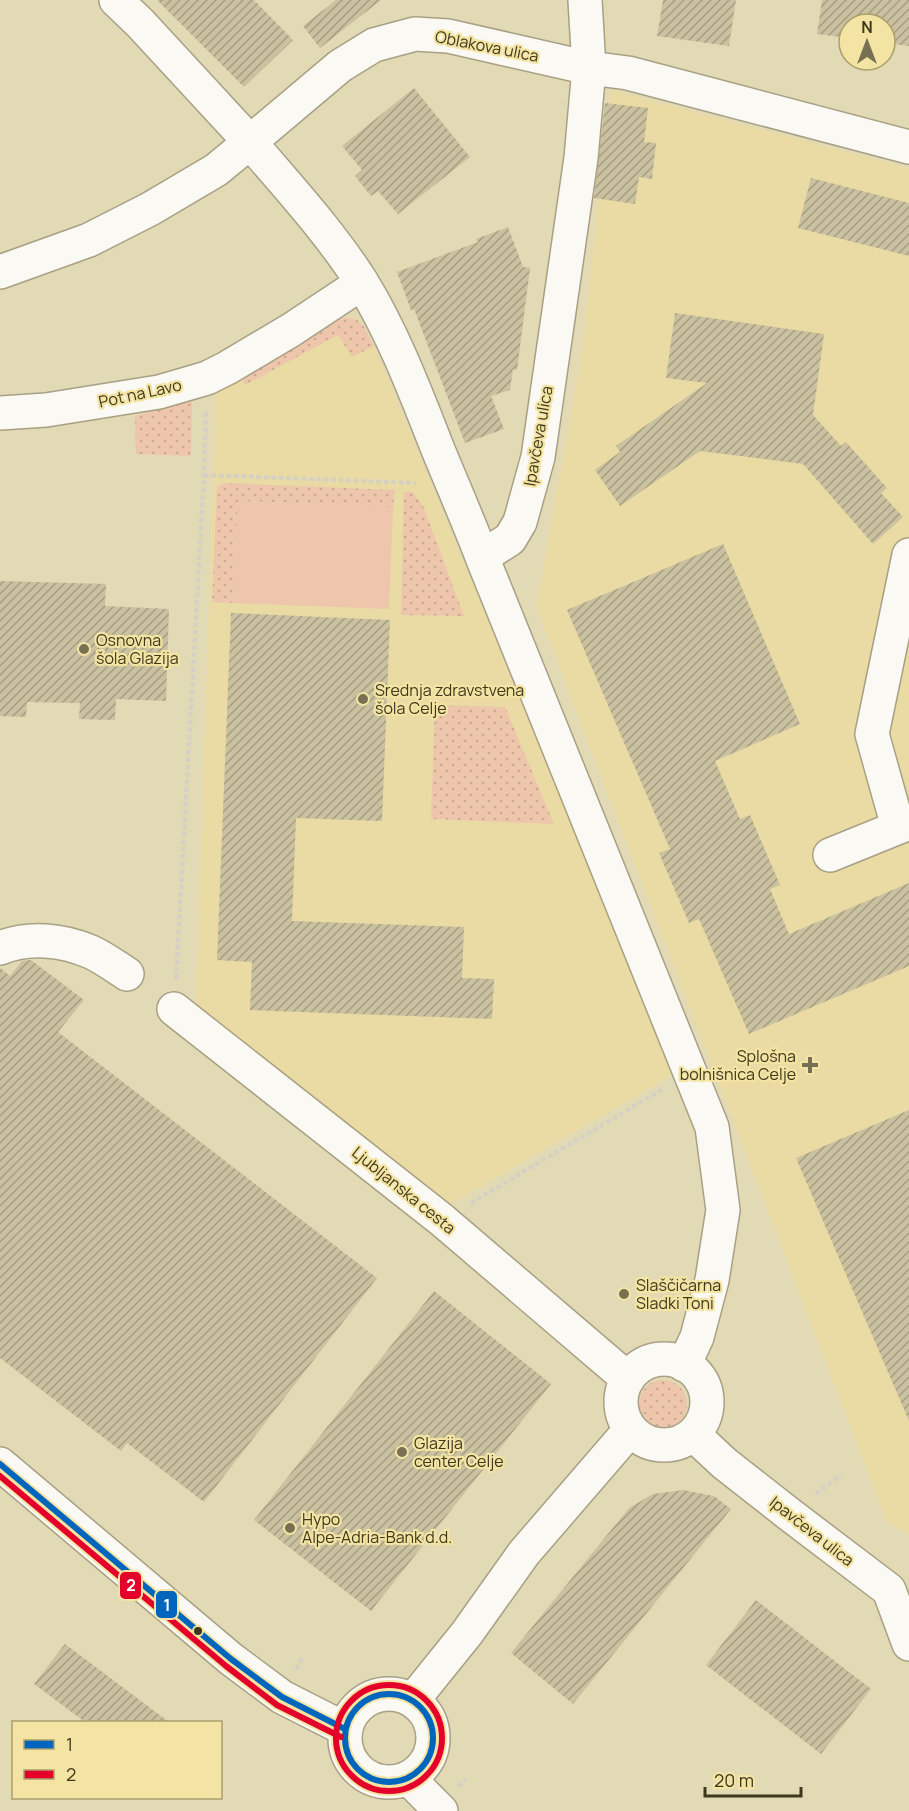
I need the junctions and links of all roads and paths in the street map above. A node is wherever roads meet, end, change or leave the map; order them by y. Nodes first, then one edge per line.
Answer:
1 (116, 0) edge
2 (585, 0) edge
3 (589, 68) junction
4 (250, 142) junction
5 (909, 147) edge
6 (0, 272) edge
7 (362, 283) junction
8 (207, 378) junction
9 (0, 413) edge
10 (204, 475) junction
11 (452, 483) junction
12 (909, 555) edge
13 (482, 557) junction
14 (904, 825) edge
15 (830, 855) dead end
16 (0, 948) edge
17 (127, 974) dead end
18 (174, 1008) joint
19 (689, 1073) junction
20 (442, 1220) junction
21 (684, 1365) junction
22 (628, 1379) junction
23 (630, 1430) junction
24 (693, 1434) junction
25 (0, 1464) edge
26 (899, 1587) edge
27 (909, 1644) edge
28 (413, 1700) junction
29 (345, 1729) junction
30 (409, 1779) junction
31 (441, 1811) edge

1 - 4 street
2 - 3 street, Ipavčeva ulica
3 - 4 street, Oblakova ulica
3 - 5 street, Oblakova ulica
3 - 13 street, Ipavčeva ulica
4 - 6 street, Oblakova ulica
4 - 7 street
7 - 8 street, Pot na Lavo
7 - 11 street
8 - 9 street, Pot na Lavo
8 - 10 path
10 - 11 path
10 - 18 path
11 - 13 street
12 - 14 street
13 - 19 street
14 - 15 street
16 - 17 street
18 - 20 street, Ljubljanska cesta
19 - 20 path
19 - 21 street
20 - 22 street, Ljubljanska cesta
21 - 22 street
21 - 24 street
22 - 23 street
23 - 24 street
23 - 28 street
24 - 26 street, Ipavčeva ulica
25 - 29 street
26 - 27 street, Ipavčeva ulica
28 - 29 street
28 - 30 street
29 - 30 street
30 - 31 street

